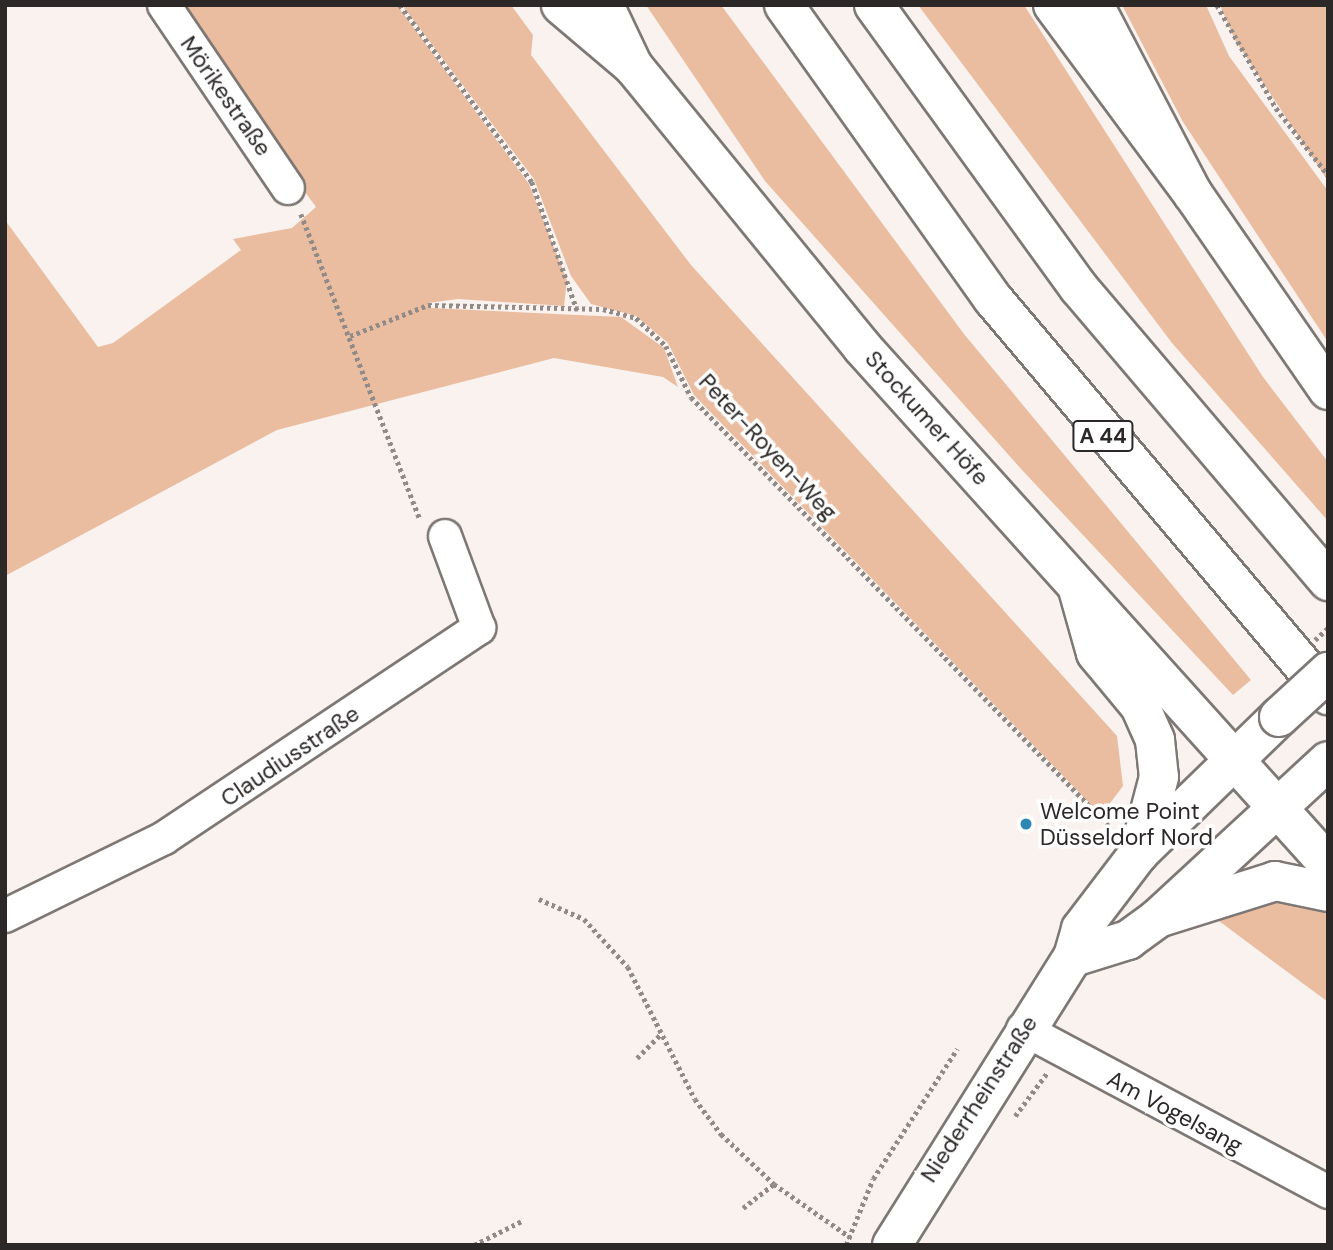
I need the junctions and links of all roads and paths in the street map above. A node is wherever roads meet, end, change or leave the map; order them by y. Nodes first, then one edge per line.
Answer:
1 (164, 5) edge
2 (400, 5) edge
3 (561, 5) edge
4 (604, 5) edge
5 (784, 5) edge
6 (874, 5) edge
7 (1053, 5) edge
8 (1094, 5) edge
9 (1217, 5) edge
10 (633, 65) junction
11 (1328, 174) edge
12 (288, 188) joint
13 (1193, 194) junction
14 (577, 310) junction
15 (350, 336) junction
16 (1328, 390) edge
17 (445, 536) joint
18 (1075, 580) junction
19 (1328, 581) edge
20 (1328, 673) edge
21 (1328, 695) edge
22 (1235, 757) junction
23 (1325, 763) edge
24 (1278, 807) junction
25 (1127, 843) junction
26 (1328, 864) edge
27 (1328, 892) edge
28 (539, 899) dead end
29 (5, 916) edge
30 (1158, 918) junction
31 (1073, 957) junction
32 (1023, 1030) junction
33 (660, 1035) junction
34 (957, 1049) dead end
35 (637, 1058) dead end
36 (774, 1184) junction
37 (1328, 1192) edge
38 (743, 1208) dead end
39 (522, 1221) dead end
40 (850, 1237) junction
41 (474, 1245) edge
42 (846, 1245) edge
43 (892, 1245) edge

1 - 12 street, Mörikestraße
2 - 14 path
3 - 10 main road
4 - 10 main road
5 - 21 main road, A 44
6 - 19 main road
7 - 13 main road
8 - 13 main road
9 - 11 path
10 - 18 main road, Stockumer Höfe
12 - 15 path
13 - 16 main road
14 - 15 path, Peter-Royen-Weg
14 - 25 path, Peter-Royen-Weg
15 - 17 path
17 - 29 street, Claudiusstraße
18 - 22 main road, Stockumer Höfe
18 - 25 main road
20 - 22 main road, Niederrheinstraße, bridge
22 - 24 main road, Stockumer Höfe
22 - 25 main road, Niederrheinstraße
23 - 24 main road
24 - 26 main road, Stockumer Höfe
24 - 30 main road
25 - 31 main road, Niederrheinstraße
27 - 30 main road
28 - 33 path
30 - 31 main road
31 - 32 main road, Niederrheinstraße
32 - 37 street, Am Vogelsang
32 - 43 main road, Niederrheinstraße
33 - 35 path
33 - 36 path
34 - 40 path
36 - 38 path
36 - 40 path
39 - 41 path
40 - 42 path

